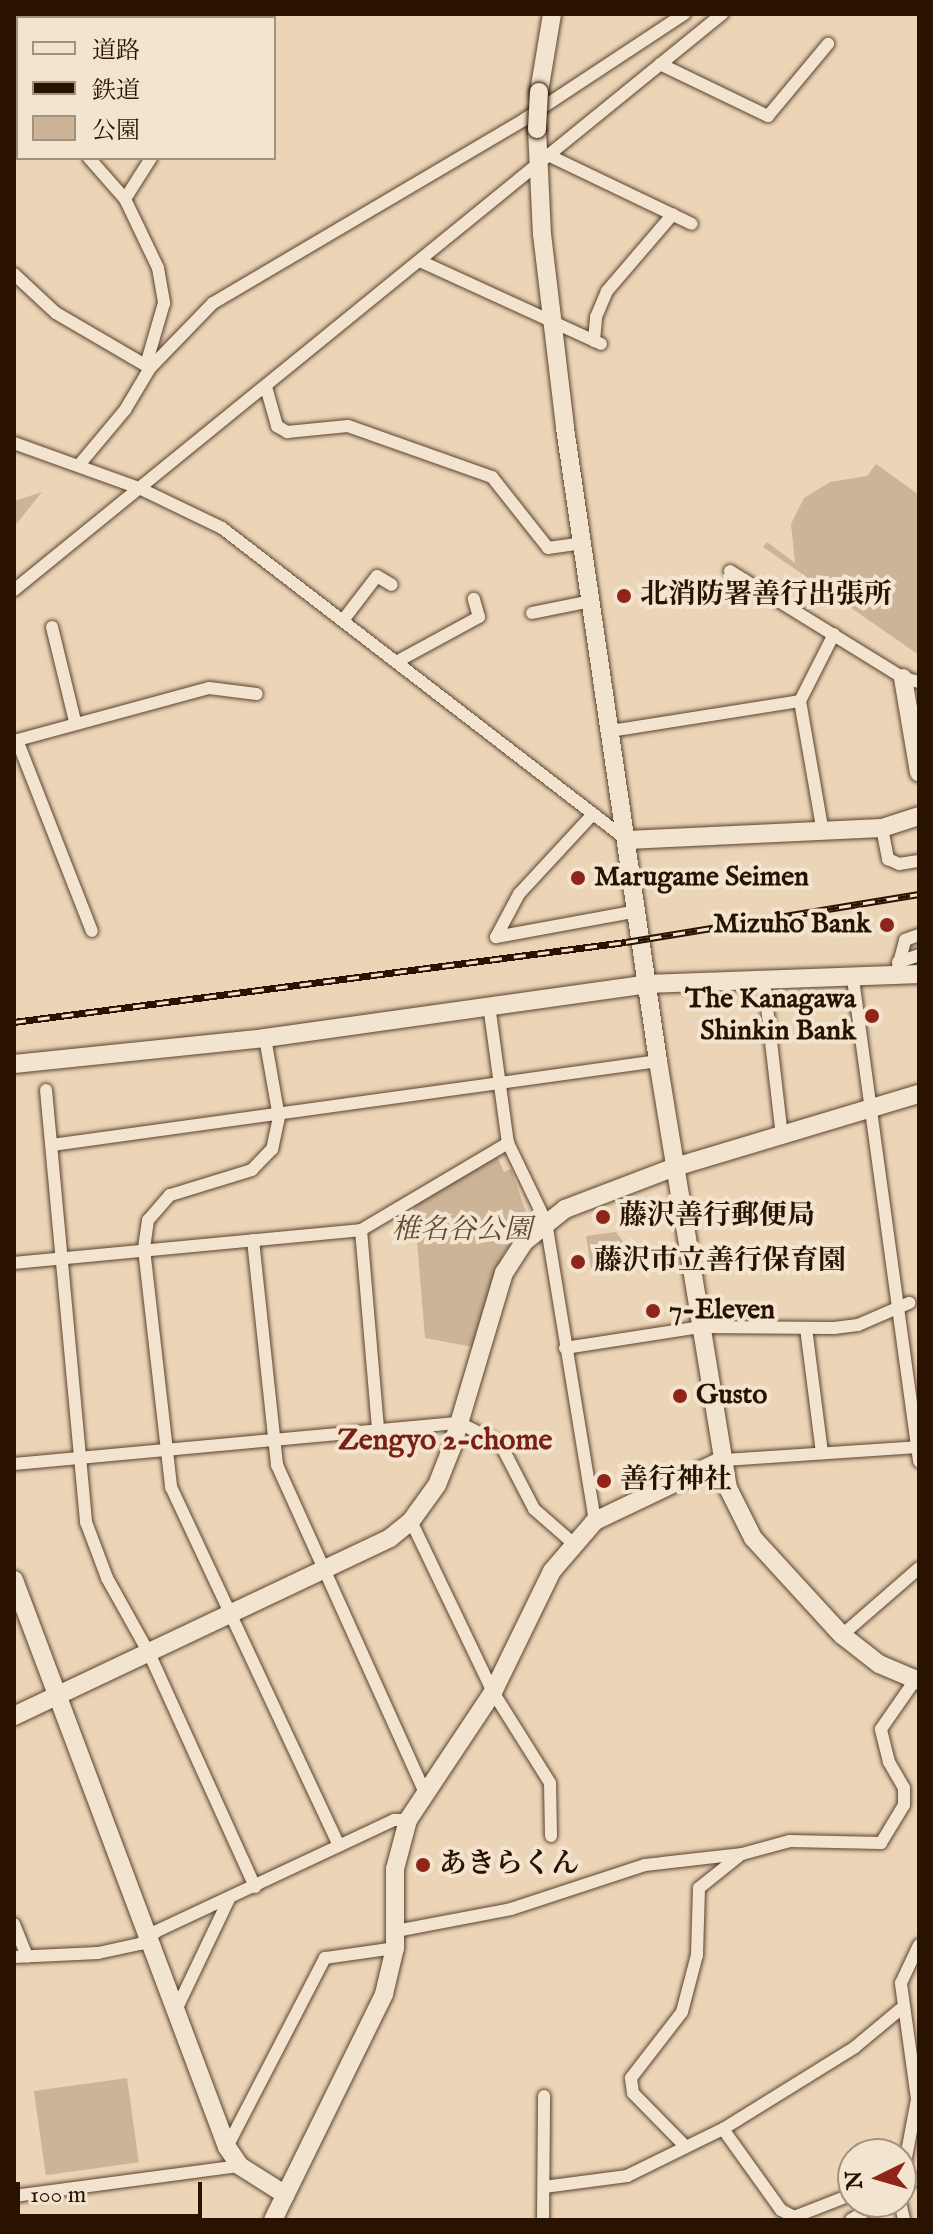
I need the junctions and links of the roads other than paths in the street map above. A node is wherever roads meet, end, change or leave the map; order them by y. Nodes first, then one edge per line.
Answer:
1 (552, 14) edge
2 (684, 14) edge
3 (722, 14) edge
4 (828, 44) dead end
5 (660, 64) junction
6 (91, 160) edge
7 (150, 160) edge
8 (544, 160) junction
9 (125, 199) junction
10 (673, 214) junction
11 (692, 224) dead end
12 (420, 261) junction
13 (14, 274) edge
14 (552, 323) junction
15 (148, 367) junction
16 (266, 387) junction
17 (14, 443) edge
18 (79, 465) junction
19 (139, 488) junction
20 (583, 543) junction
21 (730, 571) dead end
22 (392, 585) dead end
23 (14, 590) edge
24 (474, 599) dead end
25 (591, 601) junction
26 (532, 613) dead end
27 (344, 619) junction
28 (52, 627) dead end
29 (834, 634) junction
30 (398, 661) junction
31 (911, 680) edge
32 (257, 694) dead end
33 (800, 701) junction
34 (75, 721) junction
35 (611, 731) junction
36 (16, 741) edge
37 (919, 773) edge
38 (593, 814) junction
39 (919, 816) edge
40 (822, 827) junction
41 (882, 828) junction
42 (627, 840) junction
43 (919, 861) edge
44 (638, 911) junction
45 (92, 931) dead end
46 (919, 935) edge
47 (919, 955) edge
48 (897, 970) junction
49 (919, 974) edge
50 (853, 979) junction
51 (764, 981) junction
52 (648, 984) junction
53 (489, 1005) junction
54 (265, 1038) junction
55 (658, 1061) junction
56 (14, 1064) edge
57 (500, 1086) junction
58 (46, 1090) dead end
59 (919, 1094) edge
60 (871, 1109) junction
61 (279, 1117) junction
62 (782, 1136) junction
63 (508, 1143) junction
64 (52, 1145) junction
65 (675, 1167) junction
66 (546, 1222) junction
67 (361, 1230) junction
68 (253, 1240) junction
69 (144, 1249) junction
70 (63, 1256) junction
71 (14, 1263) edge
72 (903, 1304) junction
73 (701, 1327) junction
74 (806, 1328) junction
75 (565, 1348) junction
76 (459, 1423) junction
77 (378, 1430) junction
78 (271, 1440) junction
79 (918, 1447) edge
80 (165, 1453) junction
81 (822, 1453) junction
82 (77, 1460) junction
83 (723, 1460) junction
84 (919, 1462) edge
85 (14, 1464) edge
86 (411, 1521) junction
87 (595, 1521) junction
88 (573, 1543) junction
89 (919, 1568) edge
90 (322, 1571) junction
91 (14, 1580) edge
92 (233, 1613) junction
93 (842, 1635) junction
94 (149, 1653) junction
95 (917, 1680) edge
96 (493, 1692) junction
97 (57, 1695) junction
98 (14, 1716) edge
99 (904, 1788) junction
100 (423, 1789) junction
101 (919, 1791) edge
102 (408, 1820) junction
103 (551, 1836) dead end
104 (339, 1846) junction
105 (742, 1854) junction
106 (255, 1887) junction
107 (229, 1899) junction
108 (14, 1924) edge
109 (149, 1938) junction
110 (396, 1940) junction
111 (919, 1945) edge
112 (20, 1956) edge
113 (903, 2007) junction
114 (176, 2010) junction
115 (917, 2056) edge
116 (544, 2096) dead end
117 (723, 2129) junction
118 (909, 2138) edge
119 (685, 2146) junction
120 (227, 2147) junction
121 (240, 2166) junction
122 (544, 2187) junction
123 (286, 2195) junction
124 (14, 2196) edge
125 (837, 2200) edge
126 (273, 2220) edge
127 (543, 2220) edge

1 - 8 street, bridge
2 - 15 street
3 - 5 street
4 - 5 street
5 - 8 street
6 - 9 street
7 - 9 street
8 - 10 street
8 - 12 street
8 - 14 street
9 - 15 street
10 - 11 street
10 - 14 street
12 - 14 street
12 - 16 street
13 - 15 street
14 - 20 street
15 - 18 street
16 - 19 street
16 - 20 street
17 - 18 street
18 - 19 street
19 - 23 street
19 - 27 street
20 - 25 street
21 - 29 street
22 - 27 street
24 - 30 street
25 - 26 street
25 - 35 street
27 - 30 street
28 - 34 street
29 - 31 street
29 - 33 street
30 - 38 street
31 - 37 street
32 - 34 street
33 - 35 street
33 - 40 street
34 - 36 street
35 - 42 street
36 - 45 street
38 - 42 street
38 - 44 street
39 - 41 street
40 - 41 street
40 - 42 street
41 - 43 street
42 - 44 street
44 - 52 street
46 - 48 street
47 - 48 street
48 - 49 street
48 - 50 street
50 - 51 street
50 - 60 street
51 - 52 street
51 - 62 street
52 - 53 street
52 - 55 street
53 - 54 street
53 - 57 street
54 - 56 street
54 - 61 street
55 - 57 street
55 - 65 street
57 - 61 street
57 - 63 street
58 - 64 street
59 - 60 street
60 - 62 street
60 - 72 street
61 - 64 street
61 - 69 street
62 - 65 street
63 - 66 street
63 - 67 street
64 - 70 street
65 - 66 street
65 - 73 street
66 - 75 street
66 - 76 street
67 - 68 street
67 - 77 street
68 - 69 street
68 - 78 street
69 - 70 street
69 - 80 street
70 - 71 street
70 - 82 street
72 - 74 street
72 - 79 street
73 - 74 street
73 - 75 street
73 - 83 street
74 - 81 street
75 - 87 street
76 - 77 street
76 - 86 street
76 - 88 street
77 - 78 street
78 - 80 street
78 - 90 street
79 - 81 street
79 - 84 street
80 - 82 street
80 - 92 street
81 - 83 street
82 - 85 street
82 - 94 street
83 - 87 street
83 - 93 street
86 - 90 street
86 - 96 street
87 - 88 street
88 - 96 street
89 - 93 street
90 - 92 street
90 - 100 street
91 - 97 street
92 - 94 street
92 - 104 street
93 - 95 street
94 - 97 street
94 - 106 street
95 - 99 street
96 - 100 street
96 - 103 street
97 - 98 street
97 - 109 street
99 - 101 street
99 - 105 street
100 - 102 street
102 - 104 street
102 - 110 street
104 - 106 street
105 - 110 street
105 - 119 street
106 - 107 street
107 - 109 street
107 - 114 street
108 - 112 street
109 - 112 street
109 - 114 street
110 - 120 street
110 - 123 street
111 - 113 street
113 - 115 street
113 - 117 street
114 - 120 street
115 - 118 street
116 - 122 street
117 - 119 street
117 - 125 street
119 - 122 street
120 - 121 street
121 - 123 street
121 - 124 street
122 - 127 street
123 - 126 street

